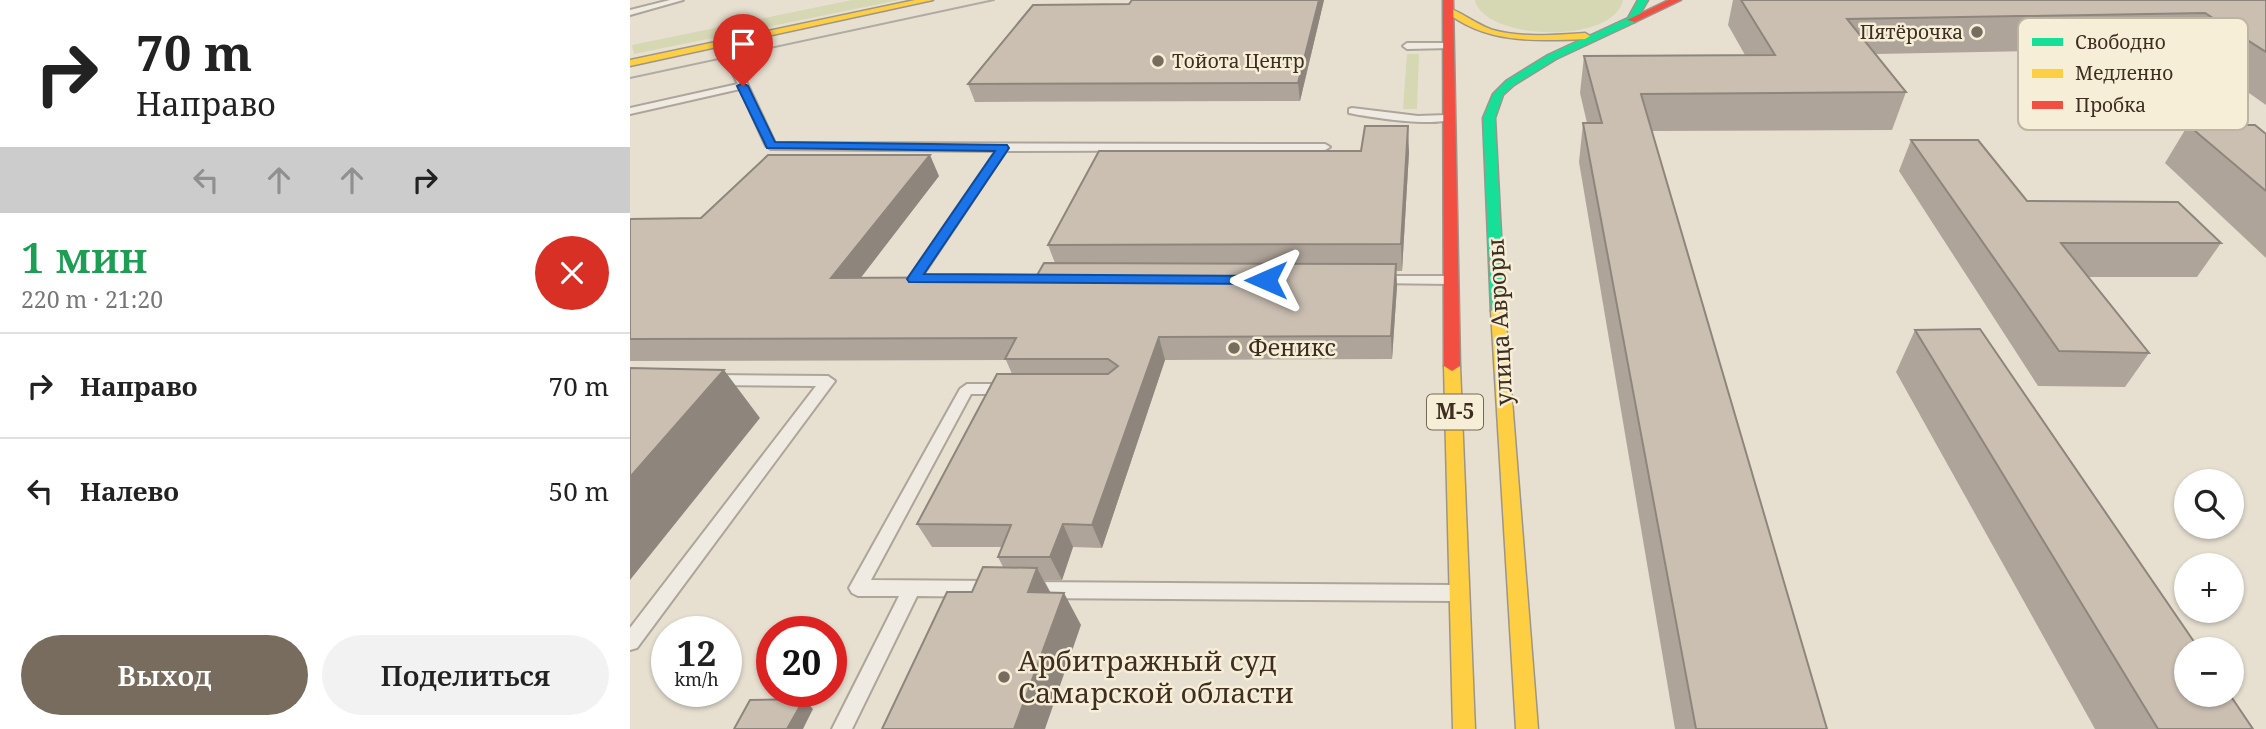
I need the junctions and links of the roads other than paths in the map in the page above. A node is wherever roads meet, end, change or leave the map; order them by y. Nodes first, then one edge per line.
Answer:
1 (679, 0) edge
2 (928, 0) edge
3 (1643, 0) edge
4 (1676, 0) edge
5 (1448, 4) edge
6 (630, 13) edge
7 (1632, 20) junction
8 (1598, 35) junction
9 (1407, 46) dead end
10 (1448, 46) junction
11 (732, 62) dead end
12 (630, 63) edge
13 (743, 86) junction
14 (630, 111) edge
15 (1352, 111) dead end
16 (1447, 118) junction
17 (1325, 147) dead end
18 (1003, 148) junction
19 (942, 279) edge
20 (1360, 280) edge
21 (1449, 280) junction
22 (695, 380) edge
23 (1021, 389) edge
24 (912, 589) junction
25 (1459, 593) junction
26 (630, 642) edge
27 (842, 729) edge
28 (1464, 729) edge
29 (1528, 729) edge

1 - 6 lane
2 - 12 main road
3 - 7 main road
4 - 7 main road, улица Авроры
5 - 8 main road
5 - 10 main road, улица Авроры / М-5
7 - 8 main road, улица Авроры / М-5
8 - 29 main road, улица Авроры / М-5
9 - 10 lane
10 - 16 main road, улица Авроры / М-5
11 - 13 lane
13 - 14 lane
13 - 18 lane
15 - 16 lane
16 - 21 main road, улица Авроры / М-5
17 - 18 lane
18 - 19 lane
20 - 21 lane
21 - 25 main road, улица Авроры / М-5
22 - 26 lane
23 - 24 lane
24 - 25 lane
24 - 27 lane
25 - 28 main road, улица Авроры / М-5

